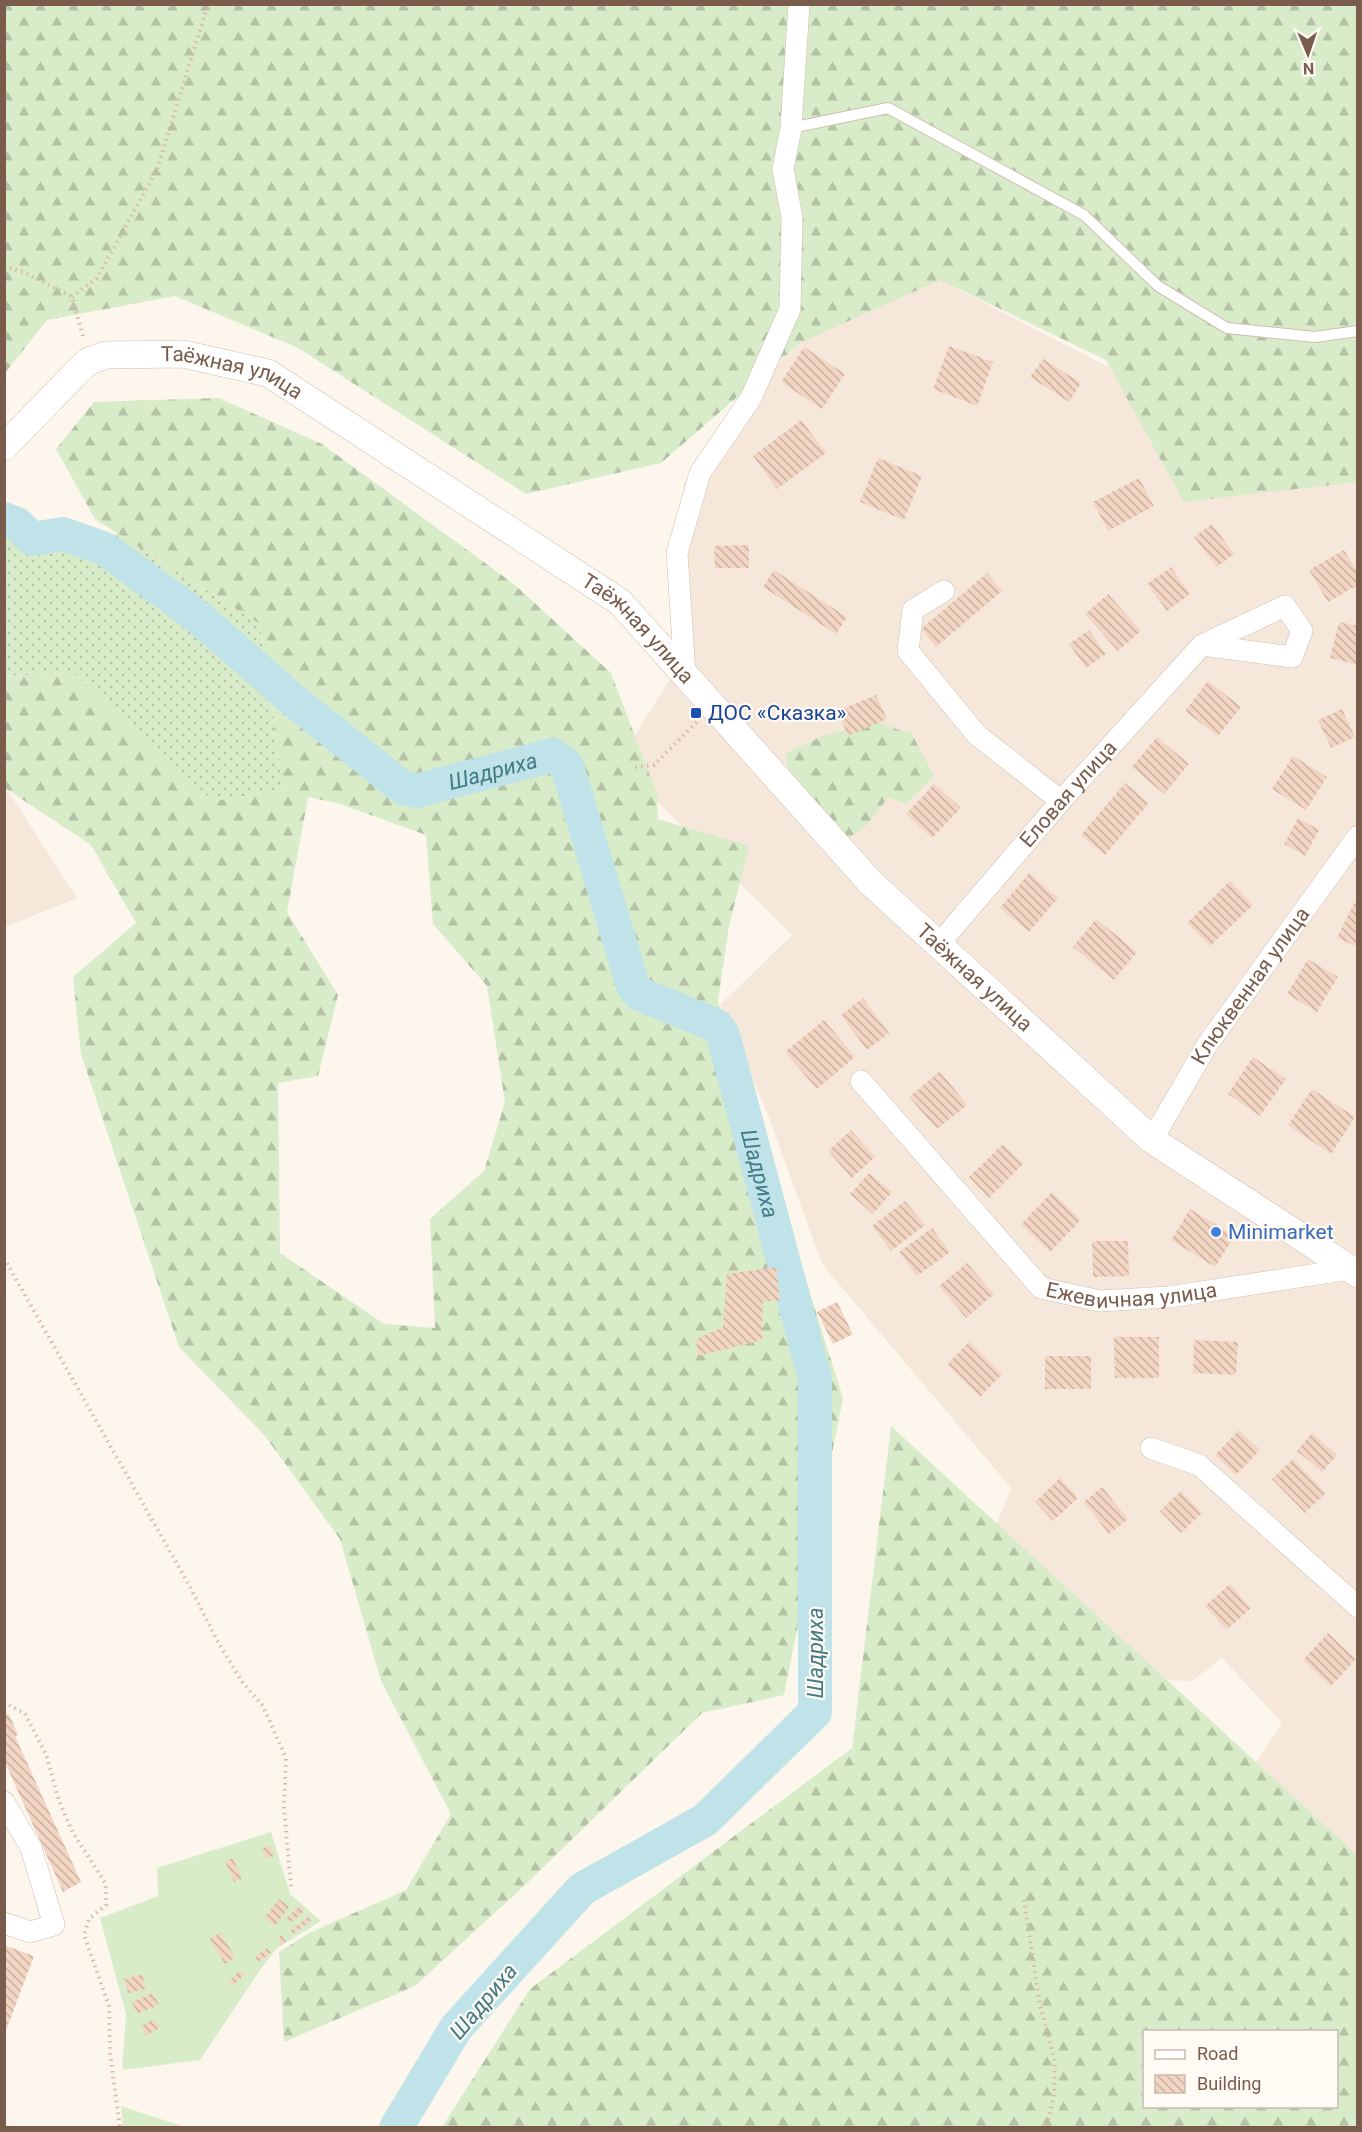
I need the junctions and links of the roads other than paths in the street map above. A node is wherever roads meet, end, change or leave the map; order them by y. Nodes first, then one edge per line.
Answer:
1 (799, 4) edge
2 (791, 128) junction
3 (1358, 331) edge
4 (4, 447) edge
5 (944, 591) dead end
6 (1202, 645) dead end
7 (685, 674) junction
8 (1061, 801) junction
9 (1358, 836) edge
10 (939, 944) junction
11 (861, 1081) dead end
12 (1152, 1140) junction
13 (1354, 1271) edge
14 (1151, 1448) dead end
15 (1358, 1607) edge
16 (9, 1810) edge
17 (4, 1839) edge
18 (4, 1923) edge

1 - 2 street
2 - 3 lane
2 - 7 street
4 - 7 street, Таёжная улица
5 - 8 street
6 - 8 street, Еловая улица
7 - 10 street, Таёжная улица
8 - 10 street, Еловая улица
9 - 12 street, Клюквенная улица
10 - 12 street, Таёжная улица
11 - 13 street, Ежевичная улица
12 - 13 street, Таёжная улица
14 - 15 street
16 - 17 street
16 - 18 street

